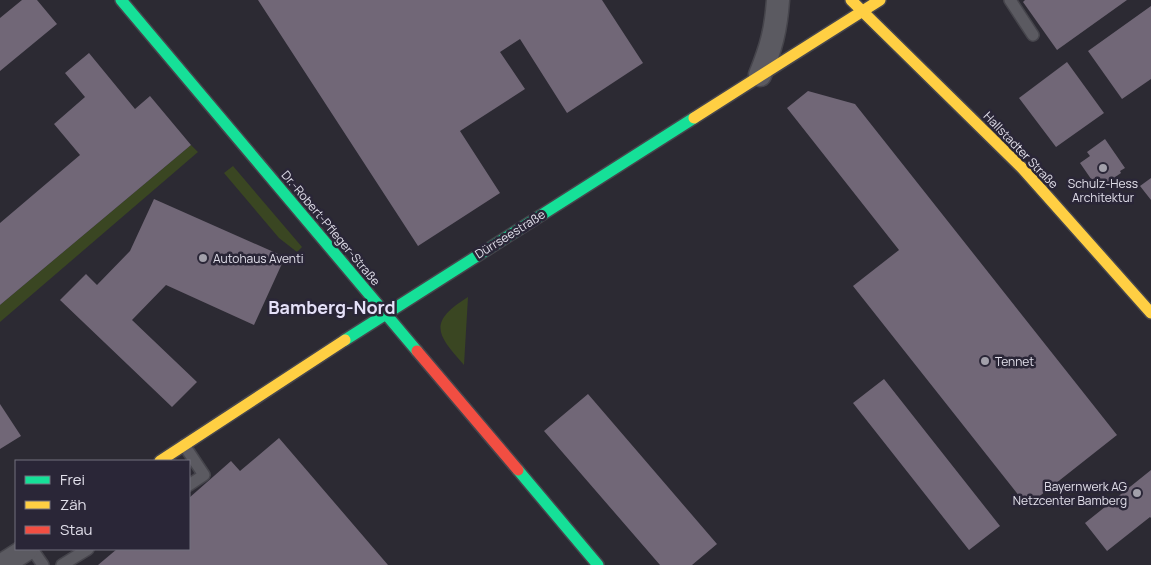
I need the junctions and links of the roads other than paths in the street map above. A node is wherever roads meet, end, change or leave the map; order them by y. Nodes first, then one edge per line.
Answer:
1 (121, 0) edge
2 (778, 0) edge
3 (852, 0) edge
4 (880, 0) edge
5 (1010, 0) edge
6 (863, 12) junction
7 (1033, 35) dead end
8 (760, 75) junction
9 (385, 313) junction
10 (1151, 313) edge
11 (184, 445) junction
12 (162, 460) edge
13 (190, 484) edge
14 (25, 550) edge
15 (33, 550) edge
16 (86, 550) edge
17 (2, 565) edge
18 (42, 565) edge
19 (62, 565) edge
20 (598, 565) edge

1 - 9 street, Dr.-Robert-Pfleger-Straße
2 - 8 street
3 - 6 street, Hallstadter Straße
4 - 6 street, Dürrseestraße
5 - 7 lane
6 - 8 street, Dürrseestraße
6 - 10 street, Hallstadter Straße
8 - 9 street, Dürrseestraße
9 - 11 street, Dürrseestraße
9 - 20 street, Dr.-Robert-Pfleger-Straße
11 - 12 street, Dürrseestraße
11 - 13 lane
14 - 17 street
15 - 18 lane
16 - 19 lane

